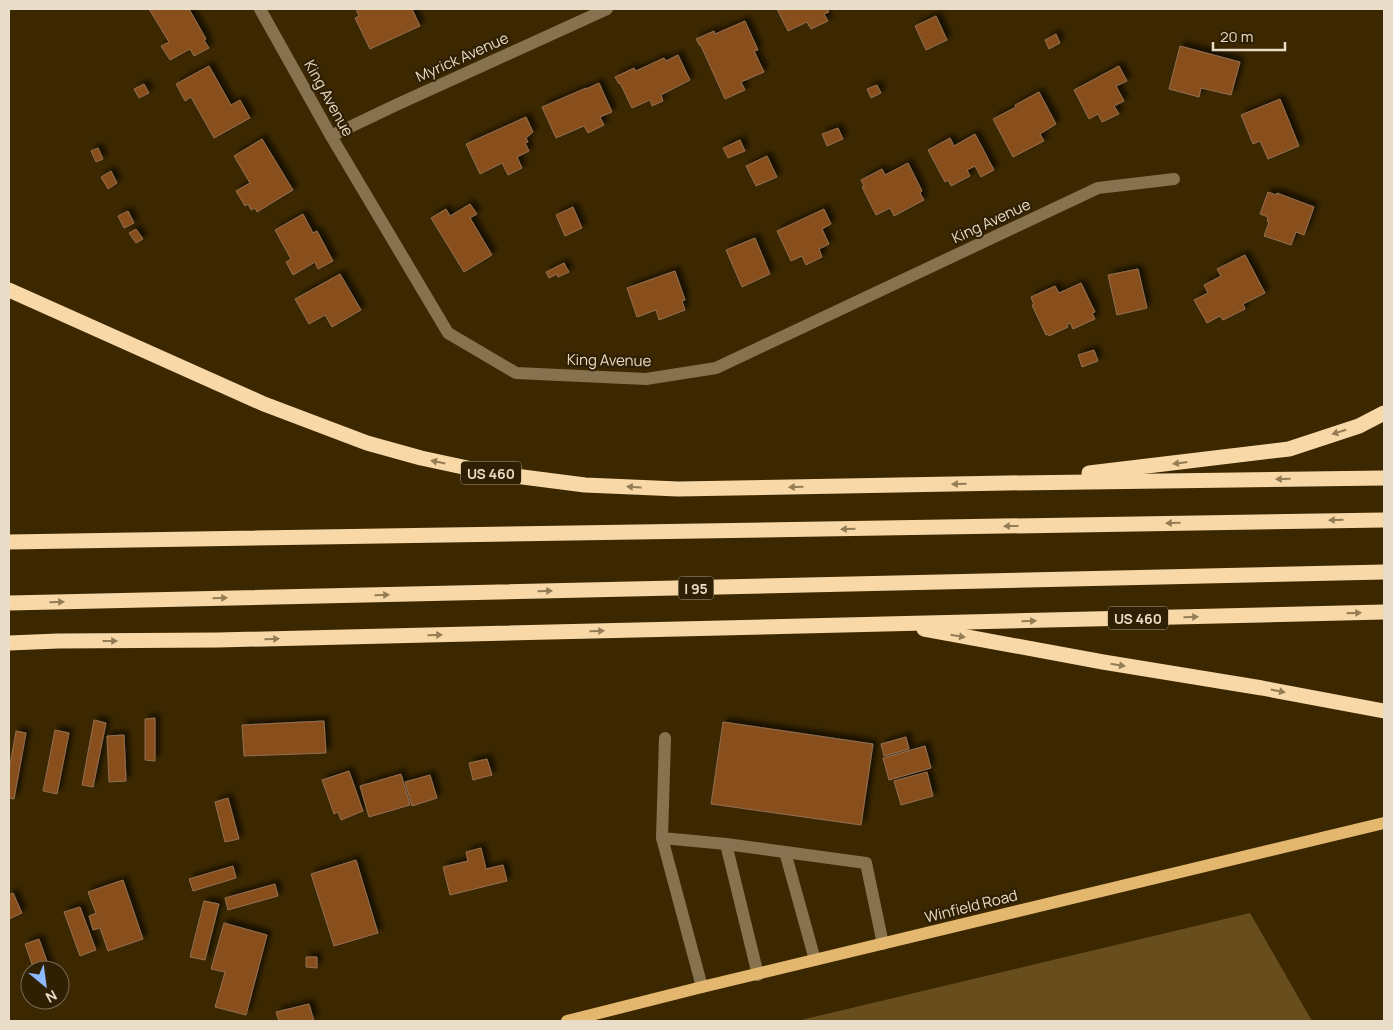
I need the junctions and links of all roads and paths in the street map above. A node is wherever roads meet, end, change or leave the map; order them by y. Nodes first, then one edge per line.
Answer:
1 (260, 9) edge
2 (607, 9) edge
3 (331, 136) junction
4 (1174, 179) dead end
5 (9, 290) edge
6 (1384, 413) edge
7 (1384, 478) edge
8 (1007, 483) junction
9 (1384, 520) edge
10 (9, 542) edge
11 (1384, 572) edge
12 (9, 604) edge
13 (1384, 612) edge
14 (893, 624) junction
15 (9, 643) edge
16 (1384, 711) edge
17 (665, 738) dead end
18 (1384, 822) edge
19 (662, 838) junction
20 (726, 844) junction
21 (785, 852) junction
22 (883, 944) junction
23 (815, 960) junction
24 (758, 975) junction
25 (702, 987) junction
26 (567, 1021) edge

1 - 3 street, King Avenue
2 - 3 street, Myrick Avenue
3 - 4 street, King Avenue
8 -> 5 highway, US 460
6 -> 8 highway
7 -> 8 highway, US 460
9 -> 10 highway
12 -> 11 highway, I 95
14 -> 13 highway, US 460
15 -> 14 highway, US 460
14 -> 16 highway
17 - 19 street
18 - 22 main road, Winfield Road
19 - 20 street
19 - 25 street
20 - 21 street
20 - 24 street
21 - 22 street
21 - 23 street
22 - 23 main road, Winfield Road
23 - 24 main road, Winfield Road
24 - 25 main road, Winfield Road
25 - 26 main road, Winfield Road

